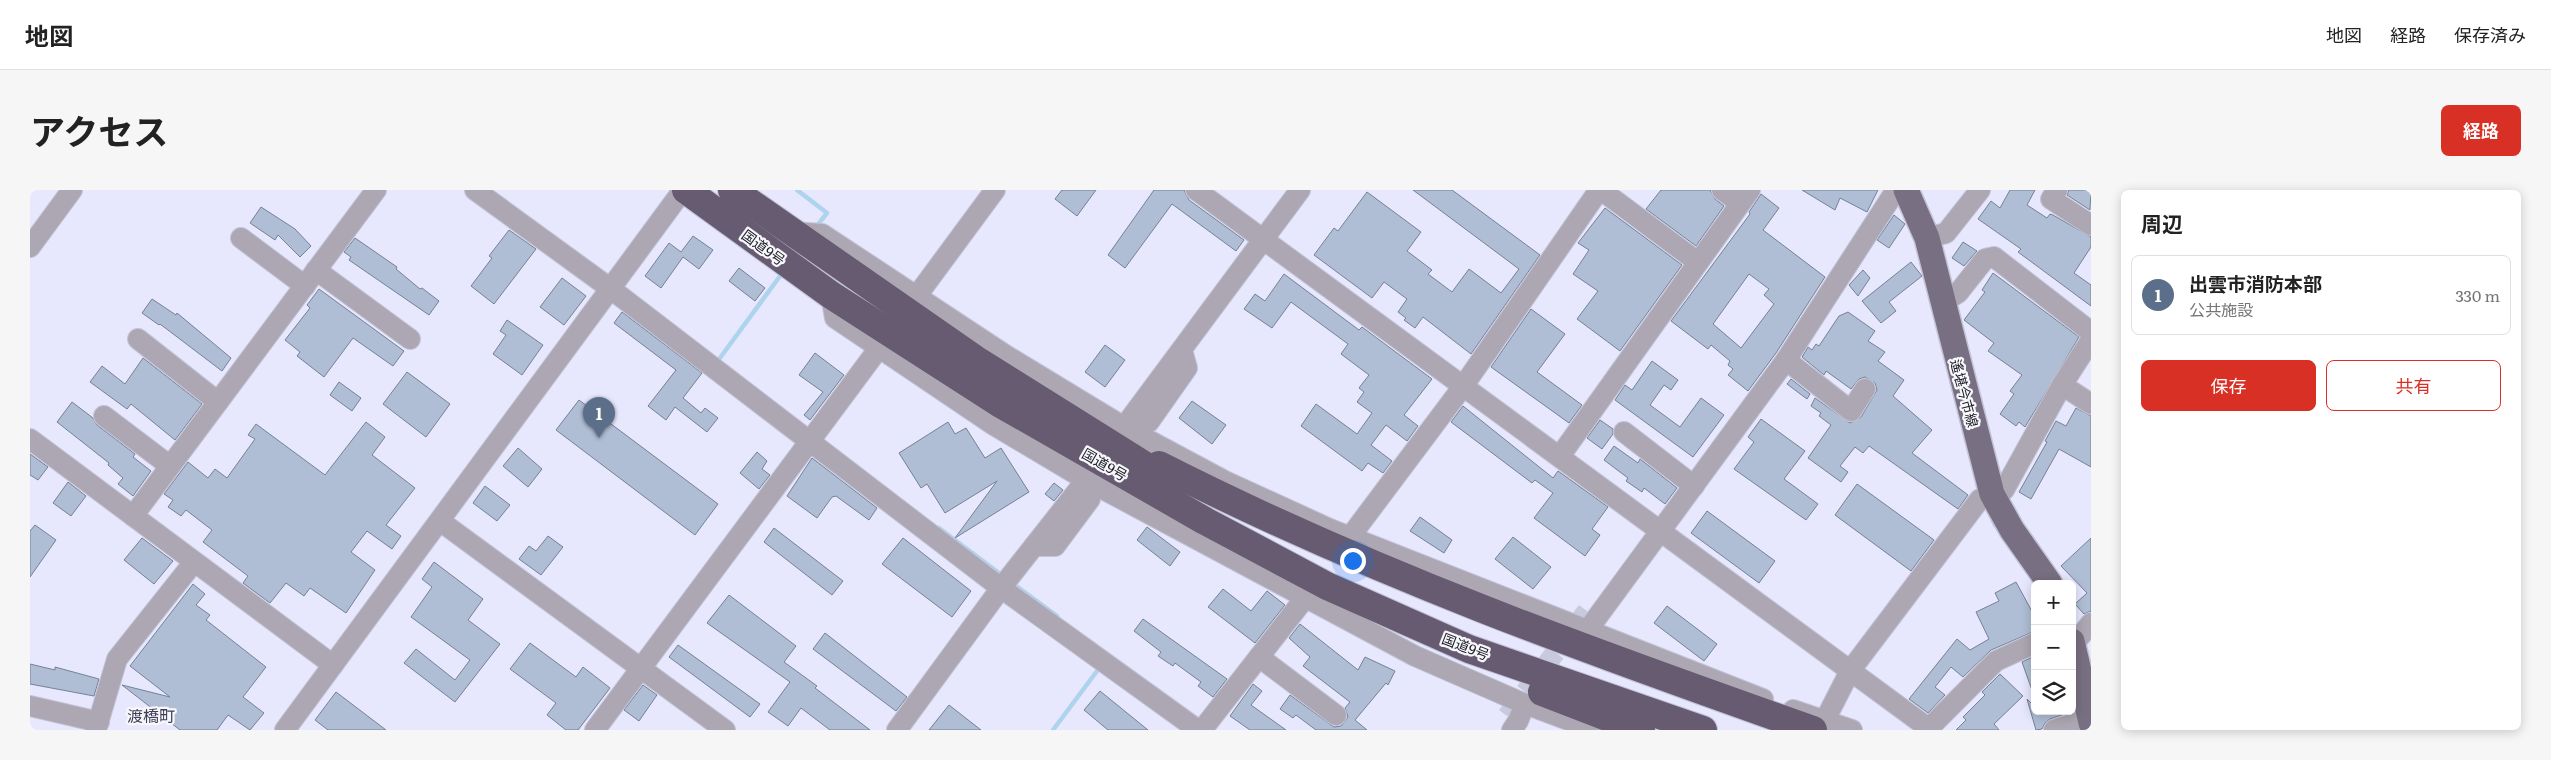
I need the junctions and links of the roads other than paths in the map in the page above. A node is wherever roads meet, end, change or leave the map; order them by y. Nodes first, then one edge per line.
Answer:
1 (72, 190) edge
2 (376, 190) edge
3 (475, 190) edge
4 (684, 190) edge
5 (732, 190) edge
6 (996, 190) edge
7 (1196, 190) edge
8 (1300, 190) edge
9 (1600, 190) edge
10 (1722, 190) edge
11 (1896, 190) edge
12 (1906, 190) edge
13 (1980, 190) edge
14 (2057, 190) edge
15 (1745, 197) edge
16 (2091, 225) edge
17 (790, 232) junction
18 (241, 238) dead end
19 (1927, 238) junction
20 (1264, 240) junction
21 (30, 247) edge
22 (1691, 257) dead end
23 (310, 278) junction
24 (611, 289) junction
25 (831, 295) junction
26 (916, 297) junction
27 (1942, 303) junction
28 (2091, 332) edge
29 (138, 339) dead end
30 (410, 340) dead end
31 (2091, 340) edge
32 (879, 348) junction
33 (1007, 356) junction
34 (974, 359) junction
35 (1184, 359) junction
36 (1786, 360) junction
37 (2062, 384) junction
38 (1464, 385) junction
39 (1865, 389) dead end
40 (218, 402) junction
41 (999, 404) junction
42 (2091, 404) edge
43 (964, 406) junction
44 (104, 416) dead end
45 (1157, 419) dead end
46 (1124, 427) junction
47 (1089, 429) junction
48 (1624, 432) dead end
49 (30, 439) edge
50 (810, 442) junction
51 (1560, 456) junction
52 (170, 466) junction
53 (1694, 486) junction
54 (1088, 489) junction
55 (1992, 494) junction
56 (133, 516) junction
57 (1089, 520) dead end
58 (440, 521) junction
59 (1205, 521) junction
60 (1174, 526) junction
61 (1661, 531) junction
62 (1350, 537) junction
63 (1034, 546) junction
64 (1055, 546) junction
65 (194, 562) junction
66 (1635, 566) junction
67 (2047, 580) edge
68 (1464, 582) junction
69 (1001, 588) junction
70 (1437, 591) junction
71 (1316, 592) junction
72 (1587, 611) tunnel mouth
73 (2091, 623) edge
74 (1587, 631) junction
75 (2076, 640) edge
76 (2031, 645) edge
77 (1442, 650) junction
78 (2076, 655) edge
79 (1415, 656) junction
80 (1259, 657) junction
81 (333, 665) junction
82 (642, 667) junction
83 (1682, 667) junction
84 (1850, 671) junction
85 (1648, 672) junction
86 (1557, 678) junction
87 (1525, 704) junction
88 (30, 706) edge
89 (2090, 710) edge
90 (1336, 715) dead end
91 (1505, 725) edge
92 (1819, 725) edge
93 (98, 726) edge
94 (1930, 729) edge
95 (285, 730) edge
96 (595, 730) edge
97 (725, 730) edge
98 (897, 730) edge
99 (1198, 730) edge
100 (1202, 730) edge
101 (1595, 730) edge
102 (1641, 730) edge
103 (1703, 730) edge
104 (1852, 730) edge
105 (2054, 730) edge

1 - 21 street
2 - 23 street
3 - 24 street
4 - 24 street
4 - 25 highway, 国道9号
5 - 17 highway, 国道9号
6 - 26 street
7 - 20 street
8 - 20 street
9 - 22 street
9 - 38 street
10 - 15 street
11 - 36 street
12 - 19 main road, 遙堪今市線
13 - 19 street
14 - 16 street
15 - 51 street
17 - 26 street
17 - 34 highway, 国道9号
18 - 23 street
19 - 27 main road, 遙堪今市線
20 - 35 street
20 - 38 street
23 - 30 street
23 - 40 street
24 - 50 street
24 - 58 street
25 - 32 street
25 - 41 highway, 国道9号
26 - 33 street
27 - 28 street
27 - 55 main road, 遙堪今市線
29 - 40 street
31 - 37 street
32 - 43 street
32 - 50 street
33 - 34 street
33 - 46 street
34 - 47 highway, 国道9号
35 - 45 street
35 - 46 street
36 - 39 street
36 - 53 street
37 - 42 street
37 - 55 street
38 - 51 street
38 - 62 street
40 - 52 street
41 - 43 street
41 - 59 highway, 国道9号
43 - 54 street
44 - 52 street
46 - 62 street
47 - 70 highway
47 - 86 highway, 国道9号
48 - 53 street
49 - 56 street
50 - 69 street
50 - 82 street
51 - 61 street
52 - 56 street
53 - 61 street
54 - 60 street
54 - 63 street
54 - 64 street
55 - 67 main road, 遙堪今市線
55 - 84 street
56 - 65 street
57 - 64 street
58 - 81 street
58 - 82 street
59 - 60 street
59 - 71 highway, 国道9号
60 - 71 street
61 - 66 street
61 - 84 street
62 - 68 street
63 - 64 street
63 - 69 street
65 - 81 street
65 - 93 street
66 - 72 street
66 - 74 street
68 - 70 street
68 - 74 street
69 - 98 street
69 - 99 street
70 - 85 highway
71 - 77 highway
71 - 79 street
71 - 80 street
71 - 86 highway, 国道9号
73 - 75 street
74 - 83 street
76 - 94 street
77 - 79 street
77 - 102 highway
78 - 89 main road
79 - 87 street
80 - 90 street
80 - 100 street
81 - 95 street
82 - 96 street
82 - 97 street
83 - 85 street
83 - 92 street
84 - 92 street
84 - 94 street
85 - 92 highway
86 - 103 highway, 国道9号
87 - 91 street
87 - 101 street
88 - 93 street
89 - 105 street
92 - 104 street

